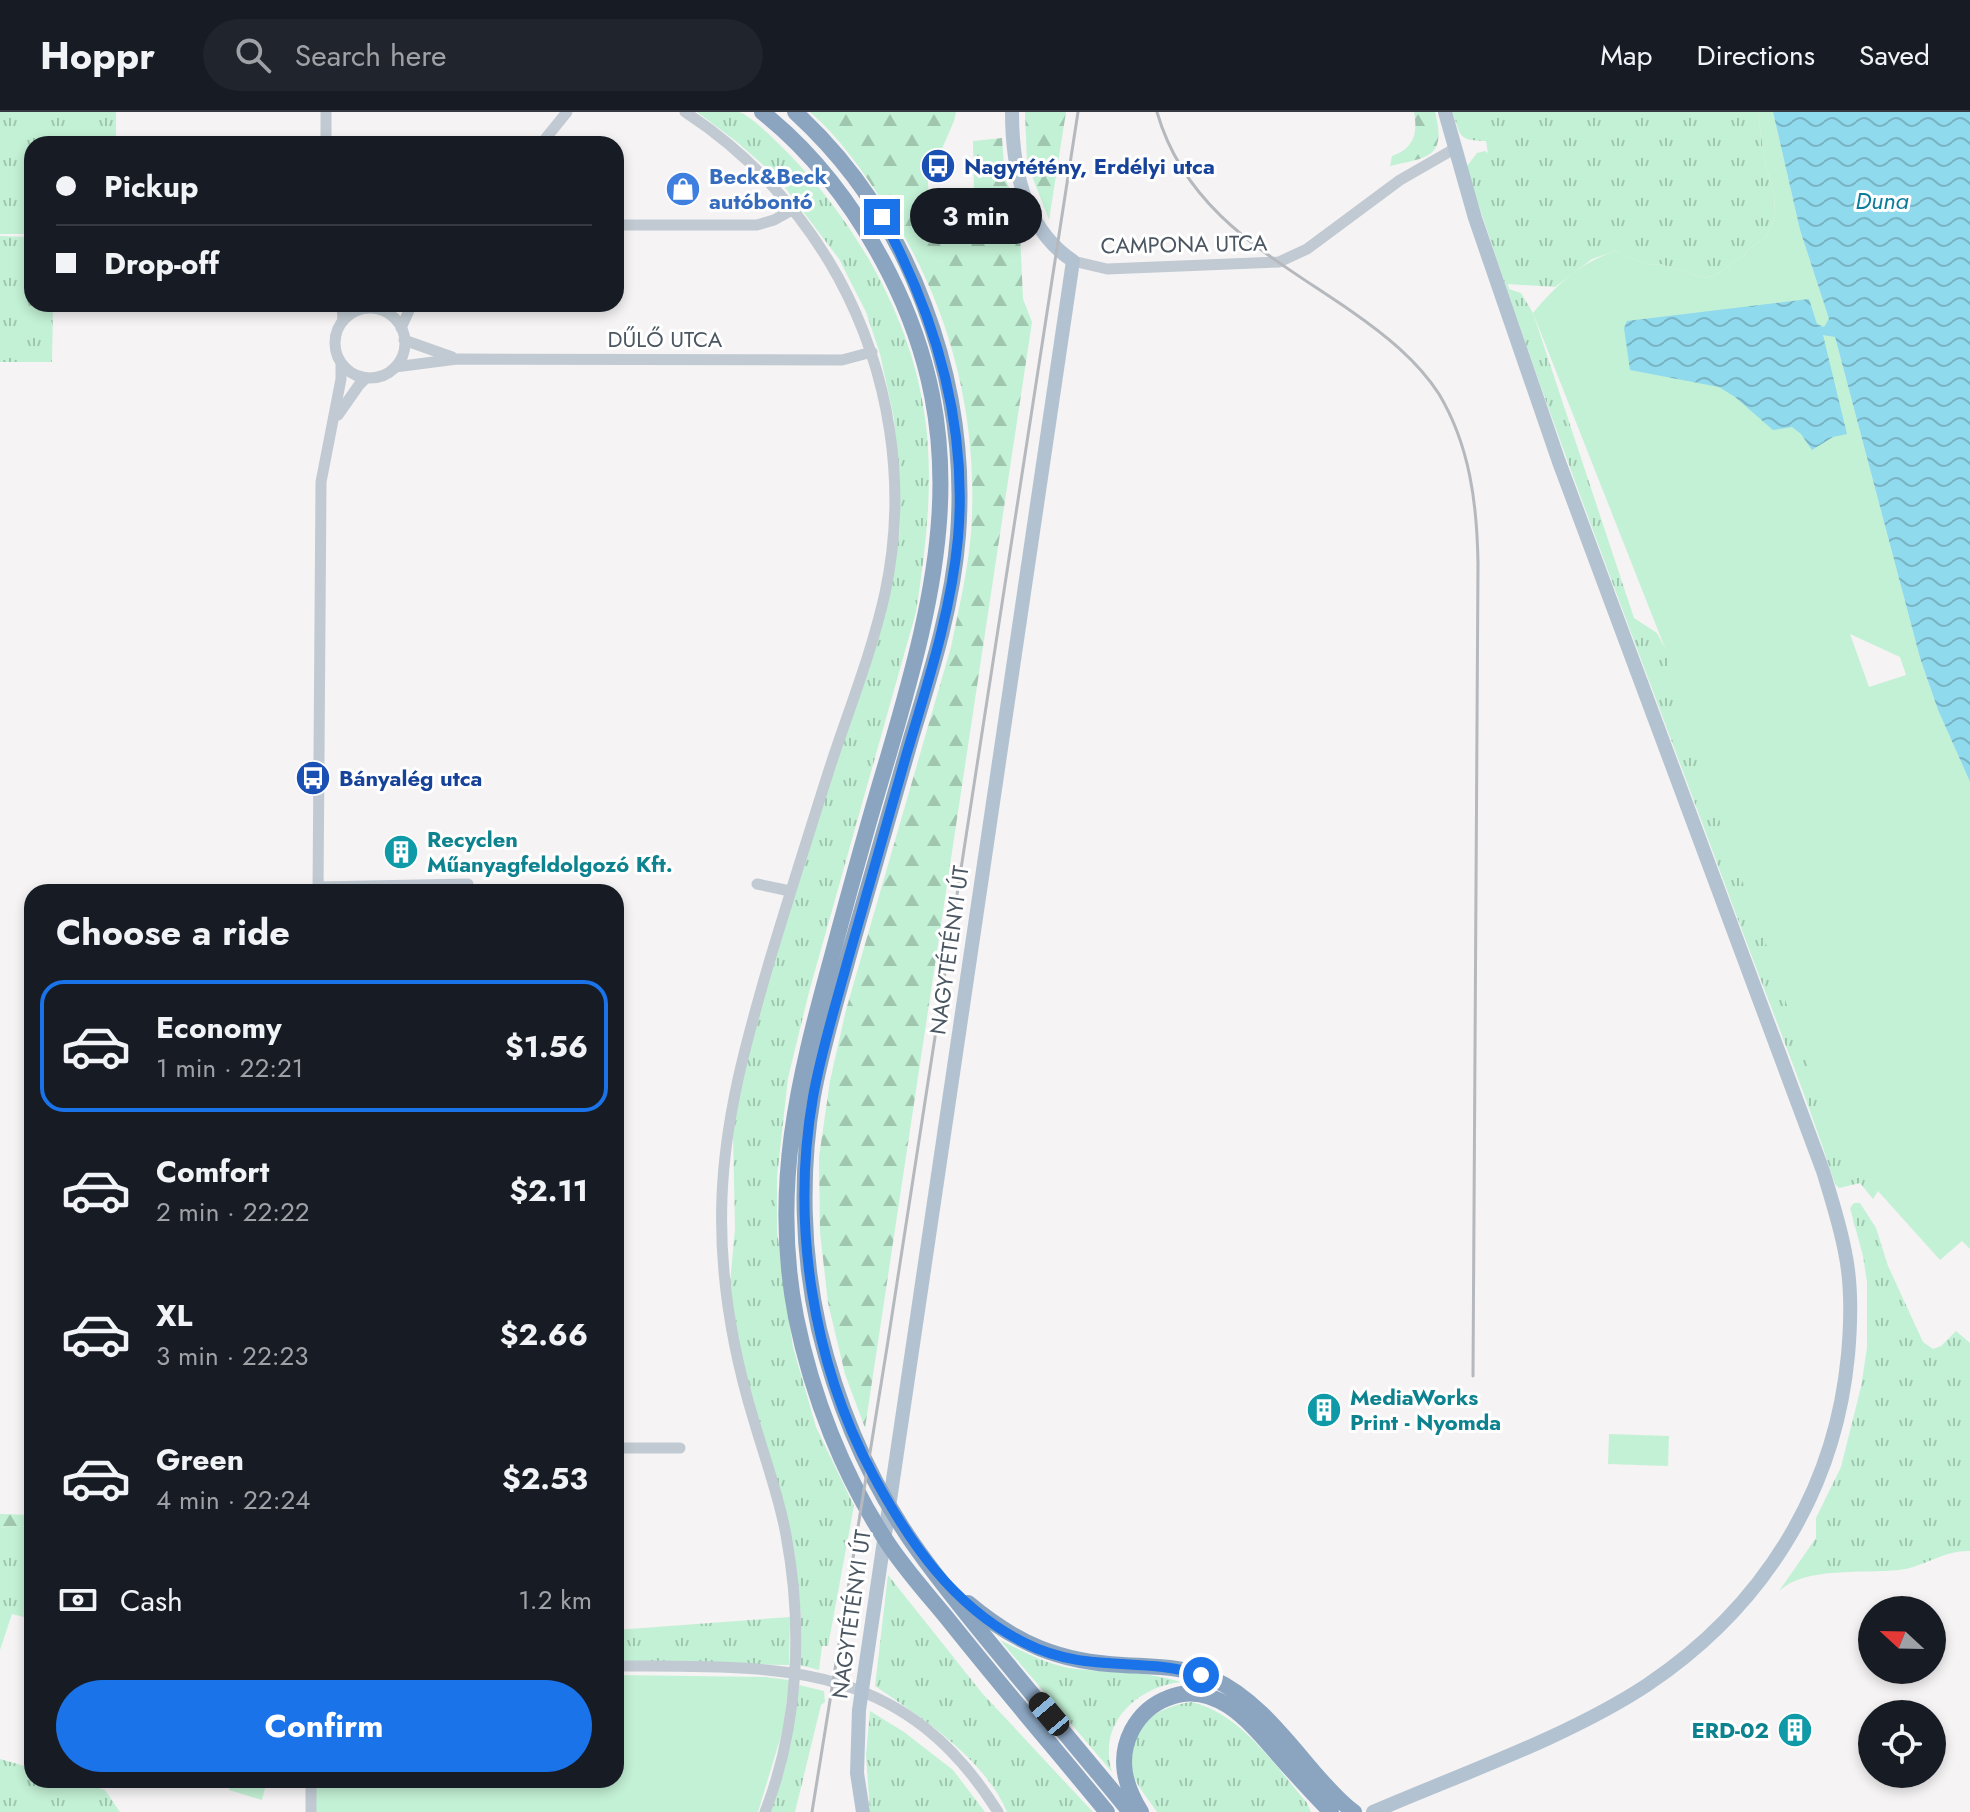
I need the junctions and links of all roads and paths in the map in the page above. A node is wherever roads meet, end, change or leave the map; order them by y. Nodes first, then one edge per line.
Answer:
1 (326, 112) edge
2 (567, 112) edge
3 (685, 112) edge
4 (762, 112) edge
5 (795, 112) edge
6 (1012, 112) edge
7 (1445, 112) edge
8 (326, 136) edge
9 (548, 136) edge
10 (1454, 149) junction
11 (792, 210) junction
12 (624, 225) edge
13 (1073, 261) junction
14 (342, 312) edge
15 (357, 312) edge
16 (383, 312) edge
17 (410, 312) edge
18 (343, 321) junction
19 (403, 334) junction
20 (872, 352) junction
21 (457, 359) junction
22 (341, 363) junction
23 (395, 367) junction
24 (366, 378) junction
25 (331, 429) junction
26 (318, 884) edge
27 (757, 884) dead end
28 (790, 891) junction
29 (624, 1448) edge
30 (680, 1448) dead end
31 (935, 1574) junction
32 (624, 1666) edge
33 (311, 1788) edge
34 (1319, 1804) edge
35 (1337, 1807) edge
36 (311, 1812) edge
37 (765, 1812) edge
38 (863, 1812) edge
39 (998, 1812) edge
40 (1107, 1812) edge
41 (1130, 1812) edge
42 (1141, 1812) edge
43 (1354, 1812) edge
44 (1373, 1812) edge

1 - 8 street
2 - 9 street
3 - 11 street
4 - 40 highway
5 - 31 highway
6 - 13 main road
7 - 10 main road
10 - 13 street, CAMPONA UTCA
10 - 44 main road
11 - 12 street
11 - 20 street
13 - 38 main road, NAGYTÉTÉNYI ÚT
14 - 18 street
15 - 18 street
16 - 19 street
17 - 19 street
18 - 22 street
19 - 21 street, DŰLŐ UTCA
19 - 23 street
20 - 21 street, DŰLŐ UTCA
20 - 28 street
21 - 23 street, DŰLŐ UTCA
22 - 24 street
22 - 25 street
23 - 24 street
24 - 25 street
25 - 26 street
27 - 28 street
28 - 37 street
29 - 30 street
31 - 35 highway
31 - 41 highway
32 - 39 street
33 - 36 street
34 - 35 highway
34 - 42 highway
35 - 43 highway

